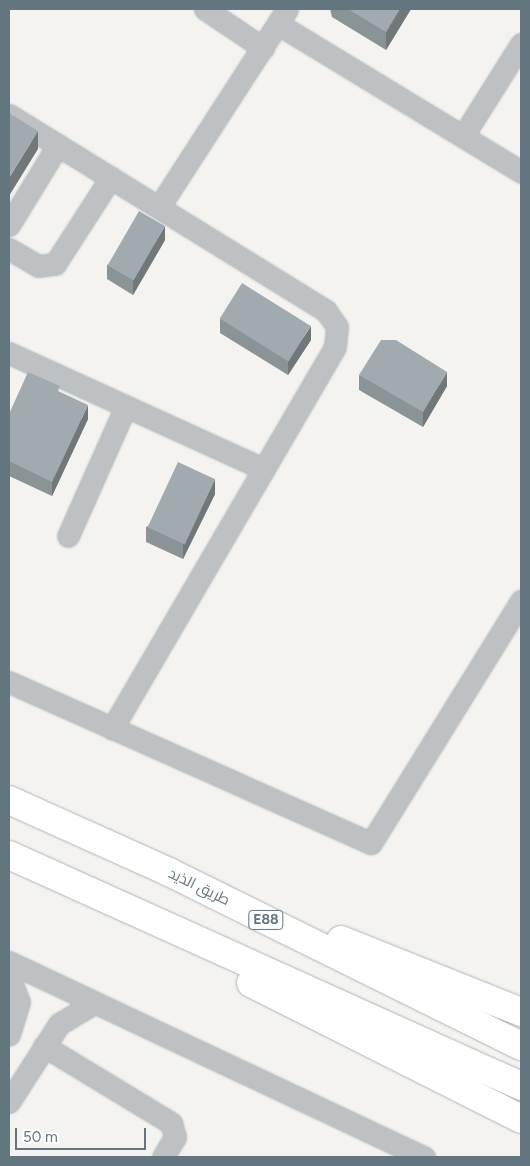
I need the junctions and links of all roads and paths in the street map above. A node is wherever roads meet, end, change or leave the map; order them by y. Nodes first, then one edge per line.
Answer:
1 (205, 9) edge
2 (283, 16) edge
3 (521, 44) edge
4 (263, 48) junction
5 (9, 115) edge
6 (463, 136) junction
7 (58, 145) junction
8 (521, 172) edge
9 (111, 177) junction
10 (160, 207) junction
11 (9, 226) edge
12 (9, 249) edge
13 (9, 353) edge
14 (126, 406) junction
15 (264, 469) junction
16 (68, 536) dead end
17 (521, 601) edge
18 (9, 682) edge
19 (112, 729) junction
20 (9, 800) edge
21 (9, 855) edge
22 (169, 872) junction
23 (150, 921) junction
24 (9, 962) edge
25 (9, 976) edge
26 (94, 1002) junction
27 (521, 1012) edge
28 (9, 1035) edge
29 (44, 1046) junction
30 (521, 1046) edge
31 (521, 1086) edge
32 (9, 1102) edge
33 (521, 1119) edge
34 (163, 1157) edge
35 (424, 1157) edge

1 - 4 street
2 - 4 street
2 - 6 street
3 - 6 street
4 - 10 street
5 - 7 street
6 - 8 street
7 - 9 street
7 - 11 street
9 - 10 street
9 - 12 street
10 - 15 street
13 - 14 street
14 - 15 street
14 - 16 street
15 - 19 street
17 - 19 street
18 - 19 street
20 - 22 highway, طريق الذيد / E88
21 - 23 highway
22 - 27 highway
22 - 30 highway, طريق الذيد / E88
23 - 31 highway
23 - 33 highway
24 - 26 street
25 - 28 street
26 - 29 street
26 - 35 street
29 - 32 street
29 - 34 street

